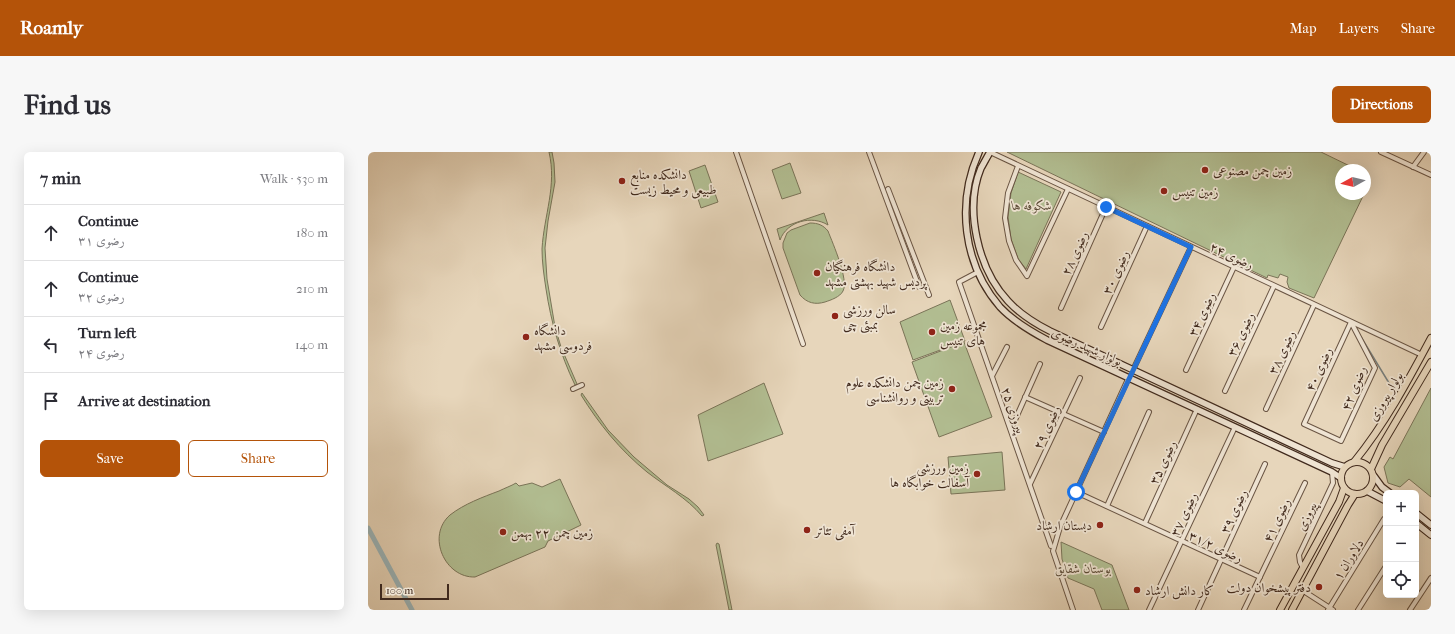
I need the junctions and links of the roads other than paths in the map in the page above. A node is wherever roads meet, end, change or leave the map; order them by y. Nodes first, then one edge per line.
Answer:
1 (736, 152) edge
2 (869, 152) edge
3 (978, 152) edge
4 (990, 152) edge
5 (1381, 152) edge
6 (1424, 152) edge
7 (1018, 166) junction
8 (1413, 167) junction
9 (1431, 175) edge
10 (888, 189) dead end
11 (1068, 189) junction
12 (1106, 207) junction
13 (1147, 226) junction
14 (1191, 247) junction
15 (1234, 267) junction
16 (978, 272) junction
17 (1274, 286) junction
18 (919, 287) dead end
19 (929, 295) dead end
20 (1314, 305) junction
21 (1061, 308) dead end
22 (1351, 322) junction
23 (1101, 327) dead end
24 (1431, 338) edge
25 (803, 344) dead end
26 (1007, 347) dead end
27 (1422, 355) junction
28 (1431, 362) edge
29 (1040, 364) dead end
30 (1133, 370) junction
31 (1186, 370) dead end
32 (992, 376) junction
33 (1130, 377) junction
34 (1080, 378) dead end
35 (582, 385) dead end
36 (573, 389) dead end
37 (1225, 391) dead end
38 (1025, 397) junction
39 (1197, 409) junction
40 (1266, 409) dead end
41 (1149, 412) dead end
42 (1063, 414) junction
43 (1235, 427) junction
44 (1010, 430) junction
45 (1104, 432) junction
46 (1341, 441) joint
47 (1354, 462) junction
48 (1265, 464) dead end
49 (1345, 467) junction
50 (1371, 469) junction
51 (1332, 472) junction
52 (1374, 476) junction
53 (1341, 478) junction
54 (1305, 482) dead end
55 (1030, 485) junction
56 (1344, 488) junction
57 (1386, 490) edge
58 (1367, 491) junction
59 (1076, 492) junction
60 (1355, 494) junction
61 (1383, 499) edge
62 (1107, 506) junction
63 (1419, 515) edge
64 (1383, 521) edge
65 (1145, 524) junction
66 (1419, 525) edge
67 (1431, 525) edge
68 (1431, 535) edge
69 (1181, 540) junction
70 (1051, 546) dead end
71 (1222, 559) junction
72 (1303, 568) junction
73 (1383, 571) edge
74 (1260, 577) junction
75 (1431, 578) edge
76 (1302, 590) junction
77 (1330, 609) edge
78 (1073, 610) edge
79 (1149, 610) edge
80 (1198, 610) edge
81 (1244, 610) edge
82 (1280, 610) edge
83 (1292, 610) edge
84 (1358, 610) edge
85 (1410, 610) edge

1 - 25 street
2 - 18 street
3 - 16 street, بولوار شهید رضوی
4 - 7 street, رضوی ۲۴
4 - 30 street, بولوار شهید رضوی
5 - 8 street
6 - 8 street
7 - 11 street, رضوی ۲۴
7 - 11 street
8 - 9 street
10 - 19 street
11 - 12 street, رضوی ۲۴
12 - 13 street, رضوی ۲۴
12 - 21 street, رضوی ۲۸
13 - 14 street, رضوی ۲۴
13 - 23 street, رضوی ۳۰
14 - 15 street, رضوی ۲۴
14 - 30 street
15 - 17 street, رضوی ۲۴
15 - 31 street, رضوی ۳۴
16 - 32 street, پیروزی ۲۵
16 - 33 street, بولوار شهید رضوی
17 - 20 street, رضوی ۲۴
17 - 37 street, رضوی ۳۶
20 - 22 street, رضوی ۲۴
20 - 40 street, رضوی ۳۸
22 - 27 street, رضوی ۲۴
22 - 46 street, رضوی ۴۲
22 - 46 street, رضوی ۴۰
24 - 27 main road, بولوار پیروزی
26 - 32 street
27 - 47 main road, بولوار پیروزی
28 - 50 main road, بولوار پیروزی
29 - 38 street
30 - 33 street
30 - 49 street, بولوار شهید رضوی
32 - 44 street, پیروزی ۲۵
33 - 39 street, بولوار شهید رضوی
33 - 45 street
34 - 42 street, رضوی ۲۹
35 - 36 street
38 - 42 street
38 - 44 street
39 - 43 street, بولوار شهید رضوی
39 - 65 street, رضوی ۳۵
41 - 62 street
42 - 45 street
42 - 55 street, رضوی ۲۹
43 - 51 street, بولوار شهید رضوی
43 - 69 street, رضوی ۳۷
44 - 55 street, پیروزی ۲۵
45 - 59 street
47 - 49 main road
47 - 50 main road
48 - 71 street, رضوی ۳۹
49 - 53 main road
50 - 52 main road
51 - 53 street, بولوار شهید رضوی
51 - 72 street, پیروزی
52 - 57 street
52 - 58 main road
53 - 56 main road
54 - 74 street, رضوی ۴۱
55 - 70 street, پیروزی ۲۵
56 - 60 main road
56 - 72 main road
58 - 60 main road
58 - 61 street
59 - 62 street, رضوی ۳۱/۲
59 - 78 street
60 - 76 main road
62 - 65 street, رضوی ۳۱/۲
63 - 67 street
64 - 77 street, دلاوران ۱
65 - 69 street, رضوی ۳۱/۲
66 - 68 street
69 - 71 street, رضوی ۳۱/۲
69 - 79 street, رضوی ۳۷
71 - 74 street, رضوی ۳۱/۲
71 - 80 street, رضوی ۳۹
72 - 82 main road
73 - 84 street
74 - 81 street, رضوی ۴۱
75 - 85 street
76 - 77 street
76 - 83 main road

